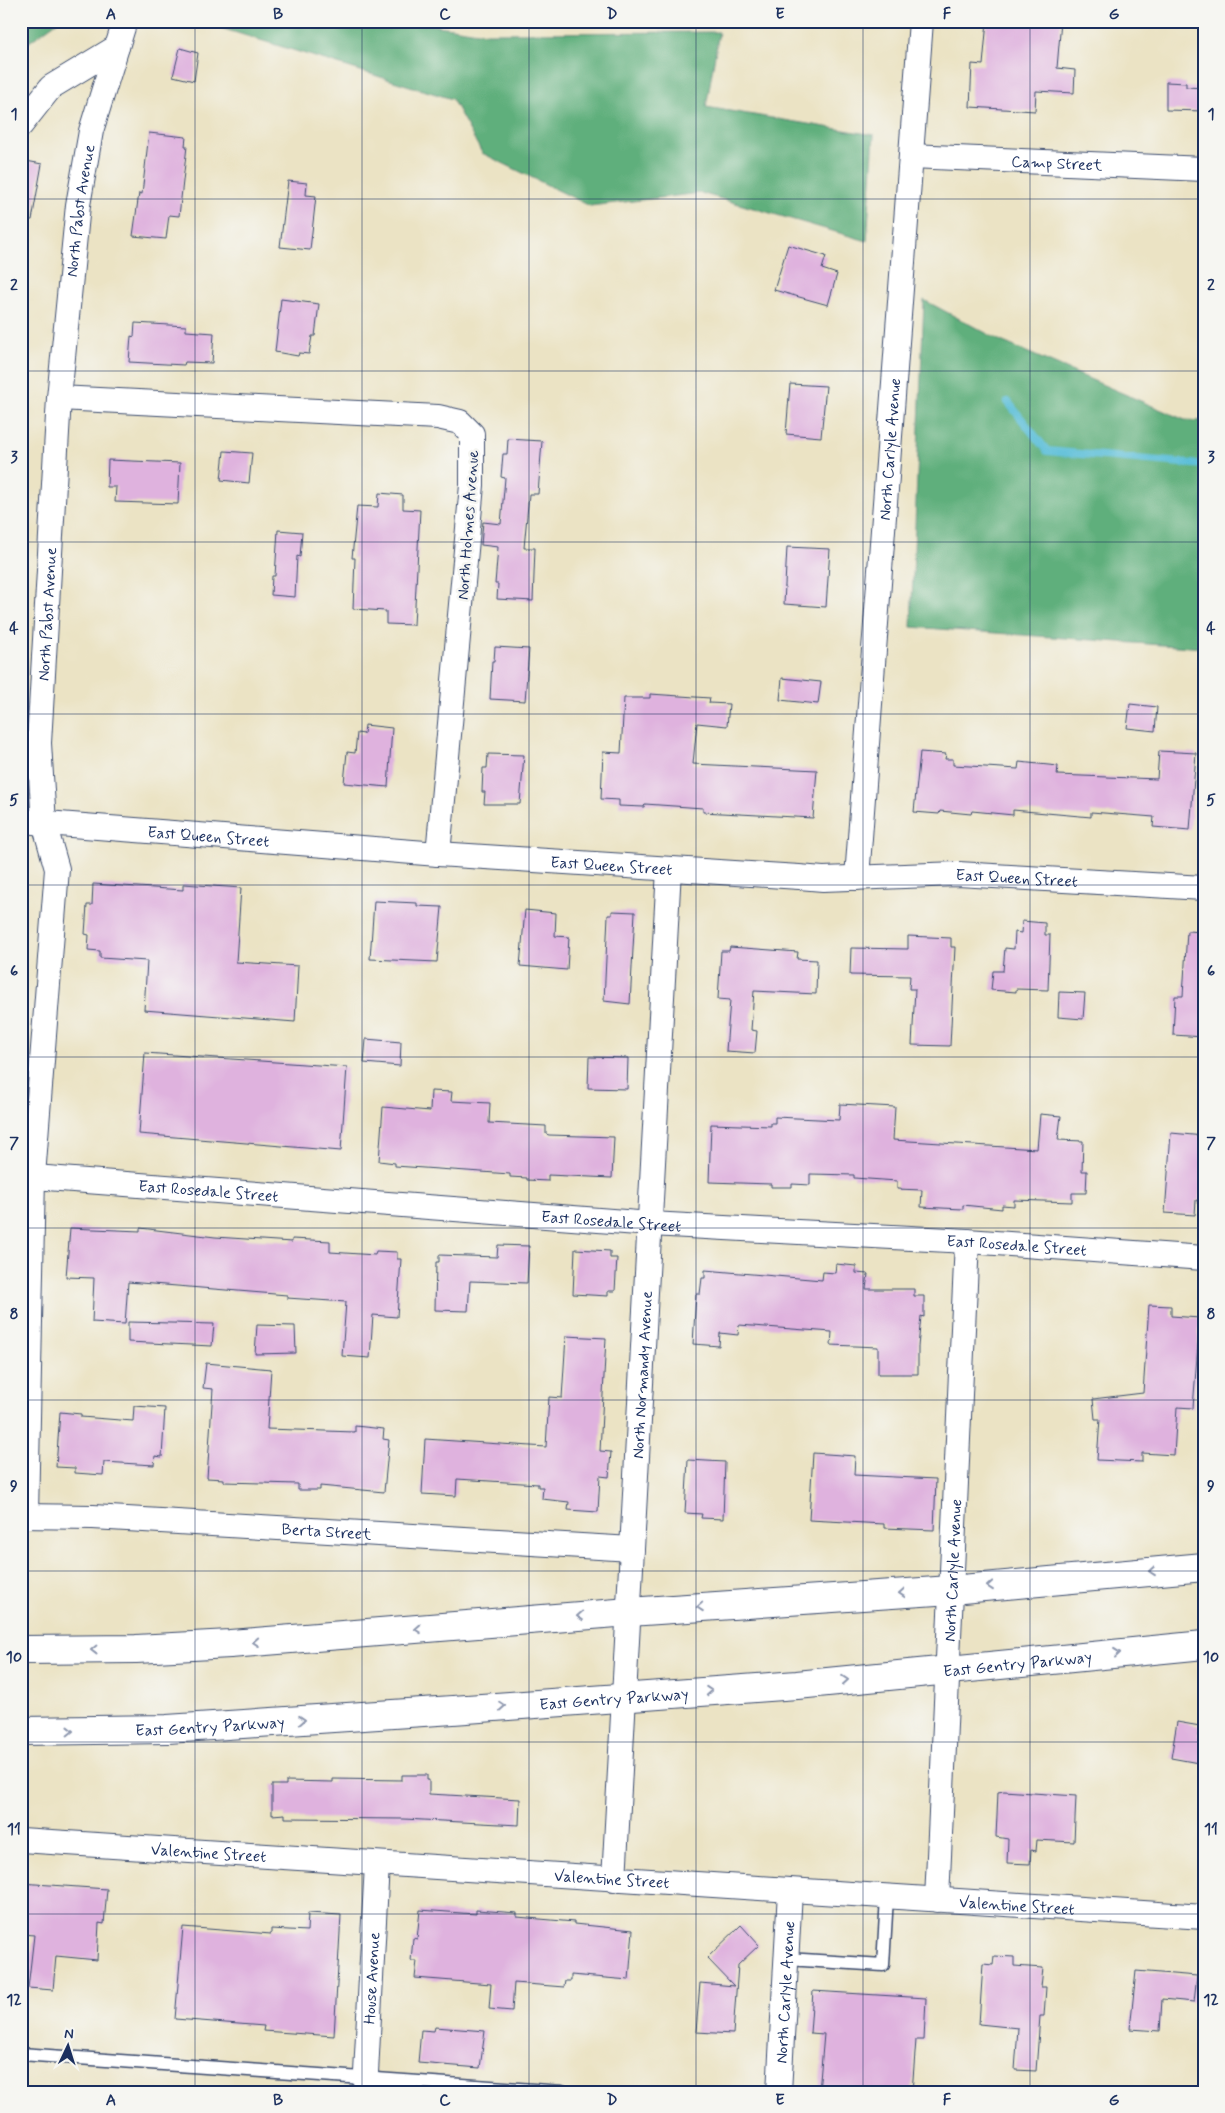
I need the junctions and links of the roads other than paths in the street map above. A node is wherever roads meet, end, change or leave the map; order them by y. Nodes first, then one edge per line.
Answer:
1 (125, 21) edge
2 (921, 21) edge
3 (117, 47) junction
4 (21, 125) edge
5 (912, 156) junction
6 (1204, 169) edge
7 (59, 398) junction
8 (32, 822) edge
9 (438, 854) junction
10 (669, 869) junction
11 (857, 878) junction
12 (1204, 888) edge
13 (27, 1176) edge
14 (651, 1224) junction
15 (967, 1241) junction
16 (1204, 1258) edge
17 (24, 1516) edge
18 (632, 1550) junction
19 (1203, 1567) edge
20 (951, 1590) junction
21 (629, 1612) junction
22 (1204, 1645) edge
23 (1150, 1649) junction
24 (21, 1650) edge
25 (1204, 1658) edge
26 (947, 1671) junction
27 (625, 1696) junction
28 (21, 1731) edge
29 (21, 1840) edge
30 (378, 1864) junction
31 (614, 1880) junction
32 (790, 1891) junction
33 (887, 1897) junction
34 (937, 1900) junction
35 (1204, 1918) edge
36 (787, 1959) junction
37 (21, 2054) edge
38 (365, 2085) edge
39 (562, 2092) edge
40 (779, 2092) edge

1 - 3 street, North Pabst Avenue
2 - 5 street, North Carlyle Avenue
3 - 4 street
3 - 7 street, North Pabst Avenue
5 - 6 street, Camp Street
5 - 11 street, North Carlyle Avenue
7 - 8 street, North Pabst Avenue
7 - 9 street, North Holmes Avenue
8 - 9 street, East Queen Street
8 - 13 street, North Pabst Avenue
9 - 10 street, East Queen Street
10 - 11 street, East Queen Street
10 - 14 street, North Normandy Avenue
11 - 12 street, East Queen Street
13 - 14 street, East Rosedale Street
13 - 17 street, North Pabst Avenue
14 - 15 street, East Rosedale Street
14 - 18 street, North Normandy Avenue
15 - 16 street, East Rosedale Street
15 - 20 street, North Carlyle Avenue
17 - 18 street, Berta Street
18 - 21 street, North Normandy Avenue
19 -> 20 main road
20 -> 21 main road
20 - 26 street, North Carlyle Avenue
21 -> 24 main road
21 - 27 street, North Normandy Avenue
22 - 23 main road, East Gentry Parkway
23 - 25 main road
26 -> 23 main road, East Gentry Parkway
27 -> 26 main road, East Gentry Parkway
26 - 34 street, North Carlyle Avenue
28 -> 27 main road, East Gentry Parkway
27 - 31 street, North Normandy Avenue
29 - 30 street, Valentine Street
30 - 31 street, Valentine Street
30 - 38 street, House Avenue
31 - 32 street, Valentine Street
32 - 33 street, Valentine Street
32 - 36 street, North Carlyle Avenue
33 - 34 street, Valentine Street
33 - 36 lane
34 - 35 street, Valentine Street
36 - 40 street, North Carlyle Avenue
37 - 38 lane
38 - 39 lane

